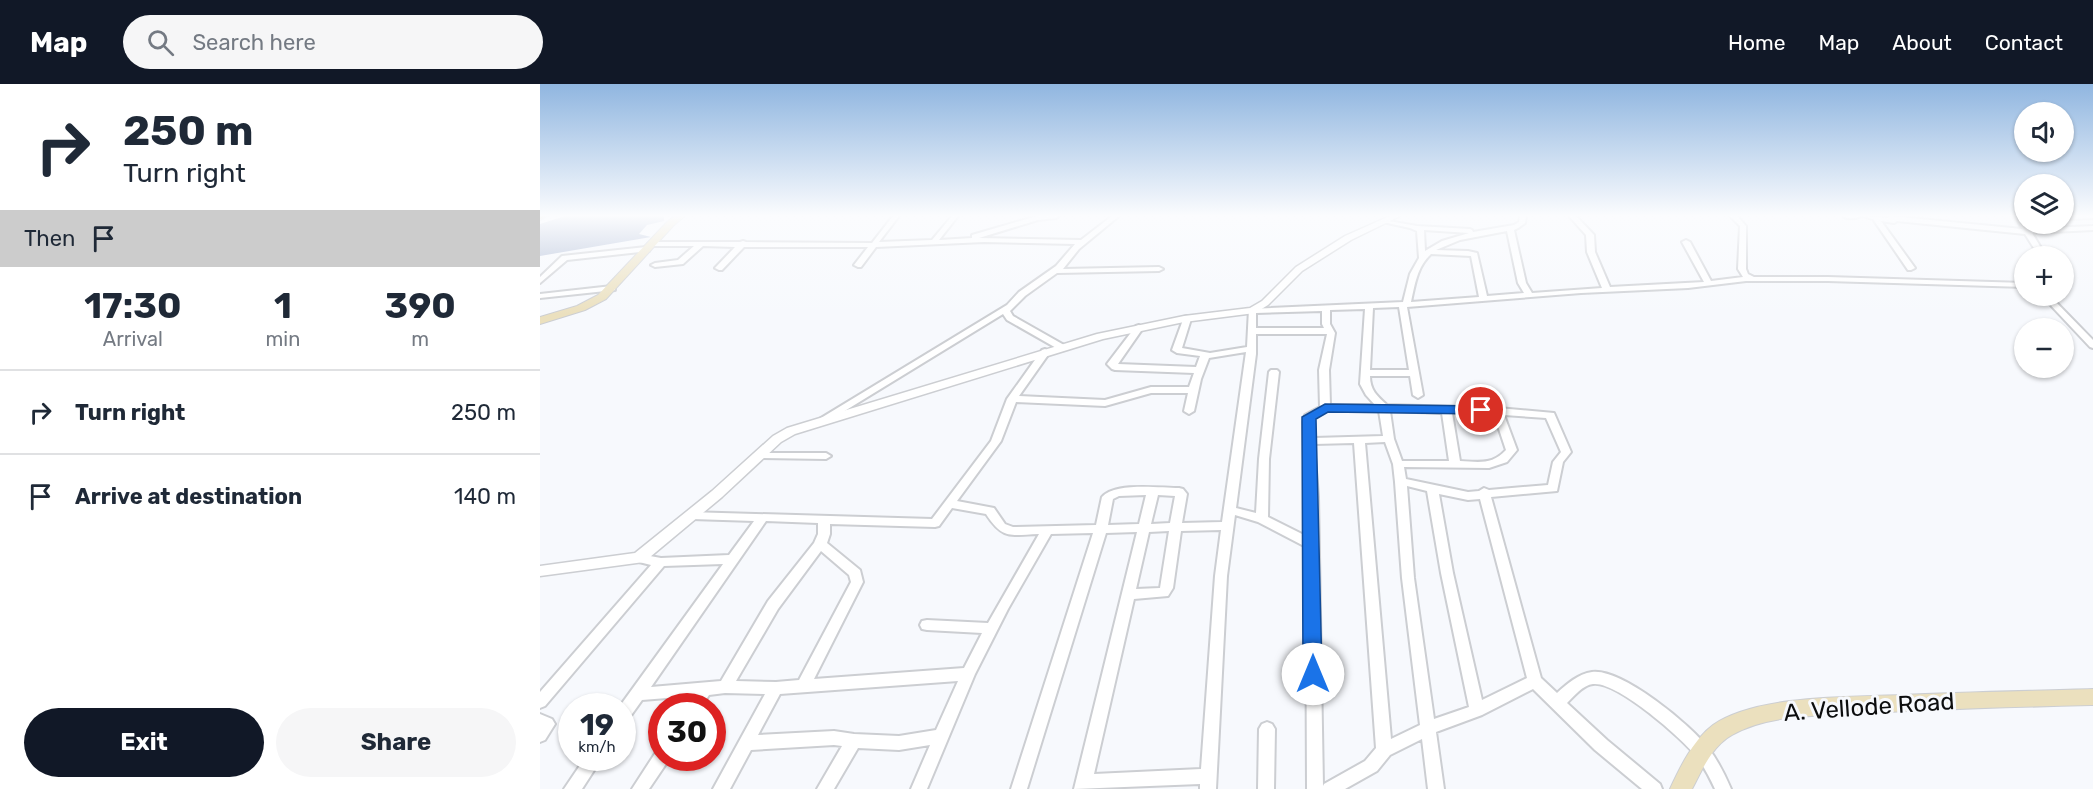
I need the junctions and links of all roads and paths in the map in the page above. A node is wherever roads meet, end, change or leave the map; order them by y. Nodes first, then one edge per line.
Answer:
1 (634, 249) edge
2 (647, 249) edge
3 (695, 249) edge
4 (737, 249) edge
5 (872, 249) edge
6 (1076, 249) edge
7 (1331, 249) edge
8 (1424, 249) edge
9 (1436, 249) edge
10 (1514, 249) edge
11 (1591, 249) edge
12 (1690, 249) edge
13 (1742, 249) edge
14 (1898, 249) edge
15 (1425, 255) junction
16 (655, 265) dead end
17 (858, 265) dead end
18 (718, 268) dead end
19 (1911, 268) dead end
20 (1159, 269) dead end
21 (1054, 271) junction
22 (540, 280) edge
23 (1754, 280) junction
24 (1709, 284) junction
25 (2014, 285) edge
26 (612, 288) junction
27 (1607, 289) junction
28 (1529, 295) junction
29 (540, 296) edge
30 (1484, 299) junction
31 (1407, 305) junction
32 (1369, 306) junction
33 (2056, 306) edge
34 (1008, 307) junction
35 (1326, 309) junction
36 (1252, 311) junction
37 (540, 317) edge
38 (553, 317) junction
39 (1186, 319) junction
40 (540, 321) edge
41 (1139, 328) junction
42 (1253, 331) junction
43 (1329, 331) junction
44 (2093, 345) edge
45 (1061, 347) junction
46 (1251, 349) junction
47 (1045, 352) junction
48 (1209, 355) junction
49 (1200, 370) junction
50 (1274, 372) dead end
51 (1366, 373) junction
52 (1414, 373) junction
53 (1194, 390) junction
54 (1418, 395) dead end
55 (1012, 399) junction
56 (1325, 408) junction
57 (1384, 408) junction
58 (1446, 409) junction
59 (1189, 411) dead end
60 (1498, 411) junction
61 (822, 422) junction
62 (1359, 438) junction
63 (1389, 439) junction
64 (1310, 441) junction
65 (758, 456) junction
66 (826, 456) dead end
67 (1398, 464) junction
68 (1455, 464) junction
69 (1401, 482) junction
70 (1432, 487) junction
71 (1153, 492) junction
72 (1484, 492) junction
73 (950, 504) junction
74 (1230, 510) junction
75 (692, 514) junction
76 (762, 518) junction
77 (1262, 519) junction
78 (824, 520) junction
79 (1228, 526) junction
80 (1176, 527) junction
81 (1101, 528) junction
82 (1144, 528) junction
83 (1047, 531) junction
84 (820, 544) junction
85 (1311, 544) junction
86 (639, 558) junction
87 (732, 559) junction
88 (661, 562) junction
89 (540, 571) edge
90 (1129, 594) junction
91 (927, 625) dead end
92 (992, 628) junction
93 (968, 674) junction
94 (1535, 681) junction
95 (803, 686) junction
96 (725, 687) junction
97 (776, 688) junction
98 (705, 689) junction
99 (702, 693) edge
100 (638, 694) junction
101 (636, 697) edge
102 (2093, 697) edge
103 (540, 702) edge
104 (1558, 702) junction
105 (1477, 710) junction
106 (540, 722) edge
107 (1428, 728) junction
108 (1266, 729) dead end
109 (540, 735) edge
110 (942, 736) junction
111 (854, 741) junction
112 (745, 743) junction
113 (1384, 750) junction
114 (1702, 751) junction
115 (585, 771) edge
116 (652, 771) edge
117 (1208, 782) edge
118 (1083, 786) edge
119 (572, 789) edge
120 (640, 789) edge
121 (720, 789) edge
122 (825, 789) edge
123 (919, 789) edge
124 (1019, 789) edge
125 (1266, 789) edge
126 (1316, 789) edge
127 (1330, 789) edge
128 (1436, 789) edge
129 (1654, 789) edge
130 (1681, 789) edge
131 (1724, 789) edge

1 - 22 street
2 - 26 main road
3 - 16 street
4 - 18 street
5 - 17 street
6 - 21 street
7 - 36 street
8 - 15 street
9 - 15 street
10 - 28 street
11 - 27 street
12 - 24 street
13 - 23 street
14 - 19 street
15 - 30 street
15 - 31 street
20 - 21 street
21 - 34 street
23 - 24 street
23 - 25 street
24 - 27 street
26 - 29 street
26 - 38 main road
27 - 28 street
28 - 30 street
30 - 31 street
31 - 32 street
31 - 52 street
32 - 35 street
32 - 51 street
33 - 44 street
34 - 45 street
34 - 61 street
35 - 36 street
35 - 43 street
36 - 39 street
36 - 42 street
37 - 38 street
38 - 40 main road
39 - 41 street
39 - 48 street
41 - 45 street
41 - 49 street
42 - 43 street
42 - 46 street
43 - 56 street
45 - 47 street
46 - 48 street
46 - 74 street
47 - 55 street
47 - 61 street
48 - 49 street
49 - 53 street
50 - 77 street
51 - 52 street
51 - 57 street
52 - 54 street
53 - 55 street
53 - 59 street
55 - 73 street
56 - 57 street
56 - 64 street
57 - 58 street
57 - 63 street
58 - 60 street
58 - 68 street
60 - 68 street
60 - 72 street
61 - 65 street
62 - 63 street
62 - 64 street
62 - 113 street
63 - 67 street
64 - 85 street
65 - 66 street
65 - 75 street
67 - 68 street
67 - 69 street
69 - 70 street
69 - 107 street
70 - 72 street
70 - 105 street
71 - 80 street
71 - 81 street
71 - 82 street
72 - 94 street
73 - 78 street
73 - 83 street
74 - 77 street
74 - 79 street
75 - 76 street
75 - 86 street
76 - 78 street
76 - 87 street
77 - 85 street
78 - 84 street
79 - 80 street
79 - 117 street
80 - 82 street
80 - 90 street
81 - 82 street
81 - 83 street
81 - 124 street
82 - 90 street
83 - 92 street
84 - 95 street
84 - 96 street
85 - 126 street
86 - 88 street
86 - 89 street
87 - 88 street
87 - 100 street
88 - 103 street
90 - 118 street
91 - 92 street
92 - 93 street
93 - 95 street
93 - 110 street
94 - 104 street
94 - 105 street
95 - 97 street
96 - 97 street
96 - 98 street
97 - 112 street
98 - 99 street
98 - 100 street
100 - 101 street
102 - 114 main road, A. Vellode Road
104 - 114 street
104 - 129 street
105 - 107 street
106 - 109 street
107 - 113 street
107 - 128 street
108 - 125 street
110 - 111 street
110 - 123 street
111 - 112 street
111 - 122 street
112 - 121 street
113 - 127 street
114 - 130 main road, A. Vellode Road
114 - 131 street
115 - 119 street
116 - 120 street
117 - 118 street

